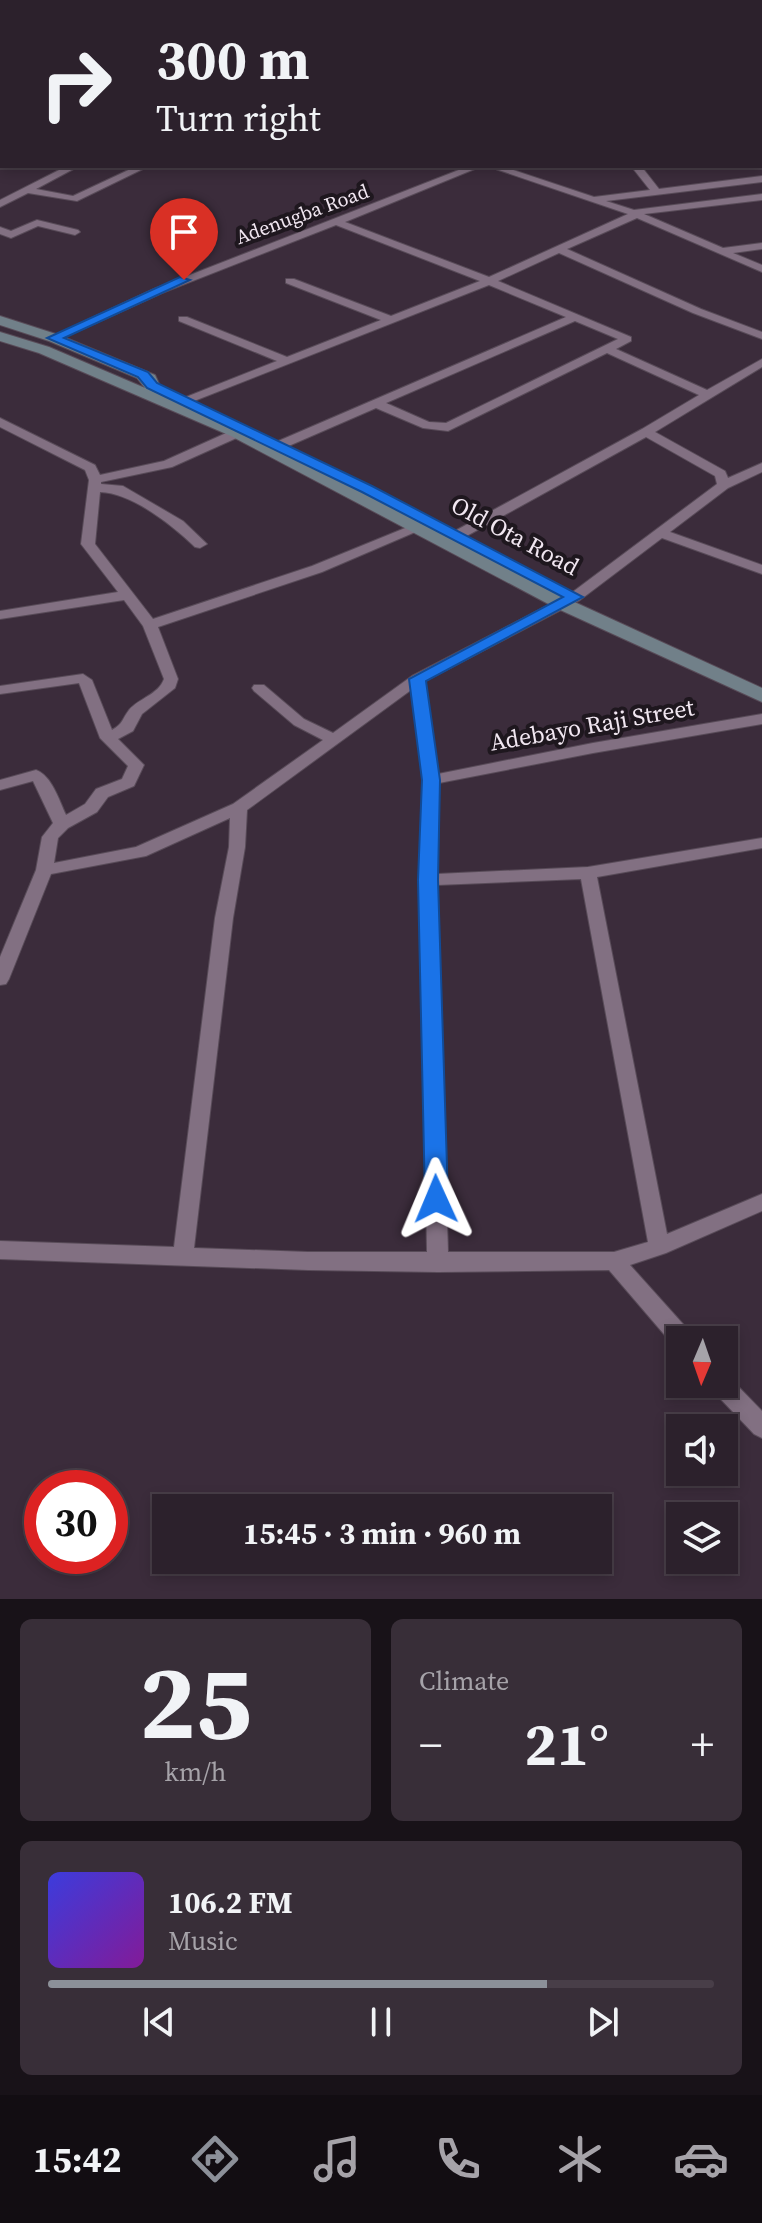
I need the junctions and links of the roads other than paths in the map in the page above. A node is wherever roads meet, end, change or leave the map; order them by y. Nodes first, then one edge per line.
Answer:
1 (70, 168) edge
2 (140, 168) edge
3 (472, 168) edge
4 (498, 168) edge
5 (638, 168) edge
6 (762, 179) edge
7 (27, 190) junction
8 (655, 190) junction
9 (762, 197) edge
10 (596, 199) junction
11 (0, 204) edge
12 (635, 214) junction
13 (338, 223) junction
14 (0, 230) edge
15 (75, 232) dead end
16 (762, 246) edge
17 (561, 250) junction
18 (722, 251) junction
19 (762, 269) edge
20 (290, 281) dead end
21 (489, 281) junction
22 (573, 318) junction
23 (183, 319) dead end
24 (0, 320) edge
25 (391, 320) junction
26 (0, 327) edge
27 (0, 336) edge
28 (762, 336) edge
29 (54, 338) junction
30 (0, 344) edge
31 (609, 350) junction
32 (287, 361) junction
33 (762, 362) edge
34 (144, 388) junction
35 (705, 394) junction
36 (185, 401) junction
37 (380, 405) junction
38 (0, 422) edge
39 (242, 431) junction
40 (646, 432) junction
41 (280, 445) junction
42 (762, 467) edge
43 (95, 484) junction
44 (724, 485) junction
45 (420, 527) junction
46 (660, 533) junction
47 (458, 535) junction
48 (200, 544) dead end
49 (762, 570) edge
50 (127, 595) junction
51 (569, 600) junction
52 (0, 615) edge
53 (150, 625) junction
54 (417, 679) junction
55 (762, 681) edge
56 (259, 688) dead end
57 (0, 690) edge
58 (762, 696) edge
59 (762, 719) edge
60 (108, 738) junction
61 (332, 738) junction
62 (431, 780) junction
63 (0, 785) edge
64 (239, 808) junction
65 (62, 824) junction
66 (762, 843) edge
67 (44, 870) junction
68 (588, 873) junction
69 (428, 880) junction
70 (0, 979) edge
71 (762, 1202) edge
72 (659, 1247) junction
73 (0, 1250) edge
74 (183, 1256) junction
75 (614, 1261) junction
76 (438, 1263) junction
77 (671, 1326) edge
78 (734, 1398) edge
79 (762, 1427) edge

1 - 7 street
2 - 7 street
3 - 13 street, Adenugba Road
4 - 10 street
5 - 8 street
6 - 8 street
7 - 11 street
8 - 10 street
9 - 12 street
10 - 12 street
12 - 17 street
12 - 18 street
13 - 21 street
13 - 29 street, Adenugba Road
14 - 15 street
16 - 18 street
17 - 21 street
17 - 28 street
18 - 19 street
20 - 25 street
21 - 22 street
21 - 25 street
22 - 31 street
22 - 37 street
23 - 32 street
24 - 29 street
25 - 32 street
26 - 34 street
27 - 34 street
29 - 34 street
30 - 34 street
31 - 35 street
31 - 37 street
32 - 36 street
33 - 35 street
34 - 36 street
34 - 39 street
35 - 40 street
36 - 39 street
37 - 41 street
38 - 43 street
39 - 41 street, Old Ota Road
39 - 43 street
39 - 45 street, Old Ota Road
40 - 44 street
40 - 47 street
41 - 47 street, Old Ota Road
42 - 44 street
43 - 48 street
43 - 50 street
44 - 46 street
45 - 51 street, Old Ota Road
45 - 53 street
46 - 49 street
46 - 51 street
47 - 51 street, Old Ota Road
50 - 52 street
50 - 53 street
51 - 54 street
51 - 55 street, Old Ota Road
51 - 58 street, Old Ota Road
53 - 60 street
54 - 61 street
54 - 62 street
56 - 61 street
57 - 60 street
59 - 62 street, Adebayo Raji Street
60 - 65 street
61 - 64 street
62 - 69 street
63 - 65 street
64 - 67 street
64 - 74 street
65 - 67 street
66 - 68 street
67 - 70 street
68 - 69 street
68 - 72 street
69 - 76 street
71 - 72 street
72 - 75 street
73 - 74 street
74 - 76 street
75 - 76 street
75 - 77 street
78 - 79 street

